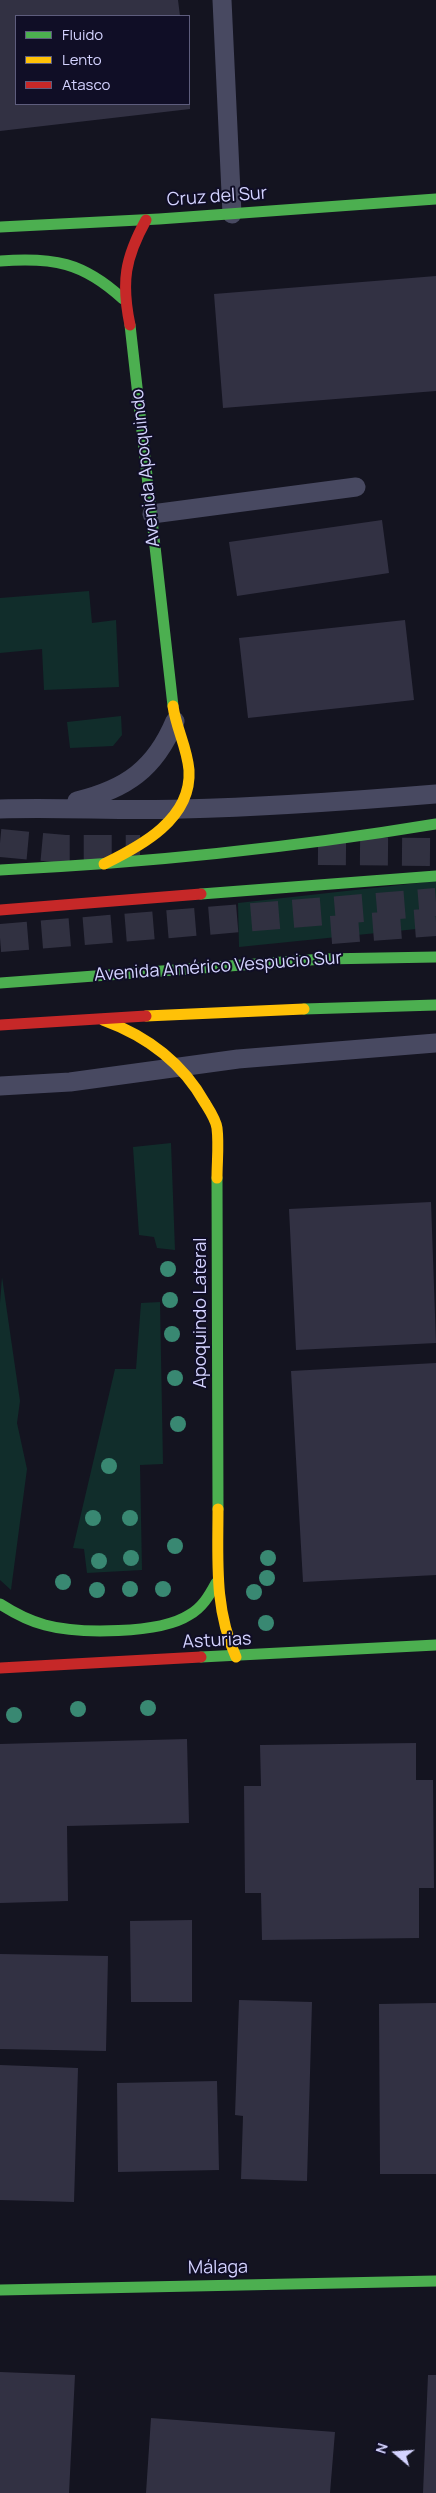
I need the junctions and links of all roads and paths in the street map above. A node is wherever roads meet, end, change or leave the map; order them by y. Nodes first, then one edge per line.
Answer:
1 (222, 0) edge
2 (436, 199) edge
3 (232, 214) junction
4 (146, 220) junction
5 (0, 228) edge
6 (0, 261) edge
7 (124, 299) junction
8 (356, 487) dead end
9 (152, 514) junction
10 (175, 721) junction
11 (436, 794) edge
12 (51, 807) junction
13 (0, 809) edge
14 (180, 809) junction
15 (436, 824) edge
16 (104, 864) junction
17 (0, 870) edge
18 (436, 876) edge
19 (0, 910) edge
20 (436, 957) edge
21 (0, 983) edge
22 (436, 1005) edge
23 (103, 1020) junction
24 (0, 1025) edge
25 (436, 1043) edge
26 (178, 1067) junction
27 (0, 1086) edge
28 (216, 1583) junction
29 (0, 1604) edge
30 (436, 1645) edge
31 (236, 1657) junction
32 (0, 1668) edge
33 (436, 2282) edge
34 (0, 2290) edge

1 - 3 lane
2 - 3 street, Cruz del Sur
3 - 4 street, Cruz del Sur
4 - 5 street, Cruz del Sur
4 - 7 street, Avenida Apoquindo
6 - 7 street
7 - 9 street, Avenida Apoquindo
8 - 9 lane
9 - 10 street, Avenida Apoquindo
10 - 12 lane
10 - 14 street, Avenida Apoquindo
11 - 14 lane
12 - 13 lane
12 - 14 lane
14 - 16 street, Avenida Apoquindo
15 - 16 street
16 - 17 street
18 - 19 street
20 - 21 street, Avenida Américo Vespucio Sur
22 - 23 street
23 - 24 street
23 - 26 street, Apoquindo Lateral
25 - 26 lane
26 - 27 lane
26 - 28 street, Apoquindo Lateral
28 - 29 street
28 - 31 street, Apoquindo Lateral
30 - 31 street, Asturias
31 - 32 street, Asturias
33 - 34 street, Málaga

